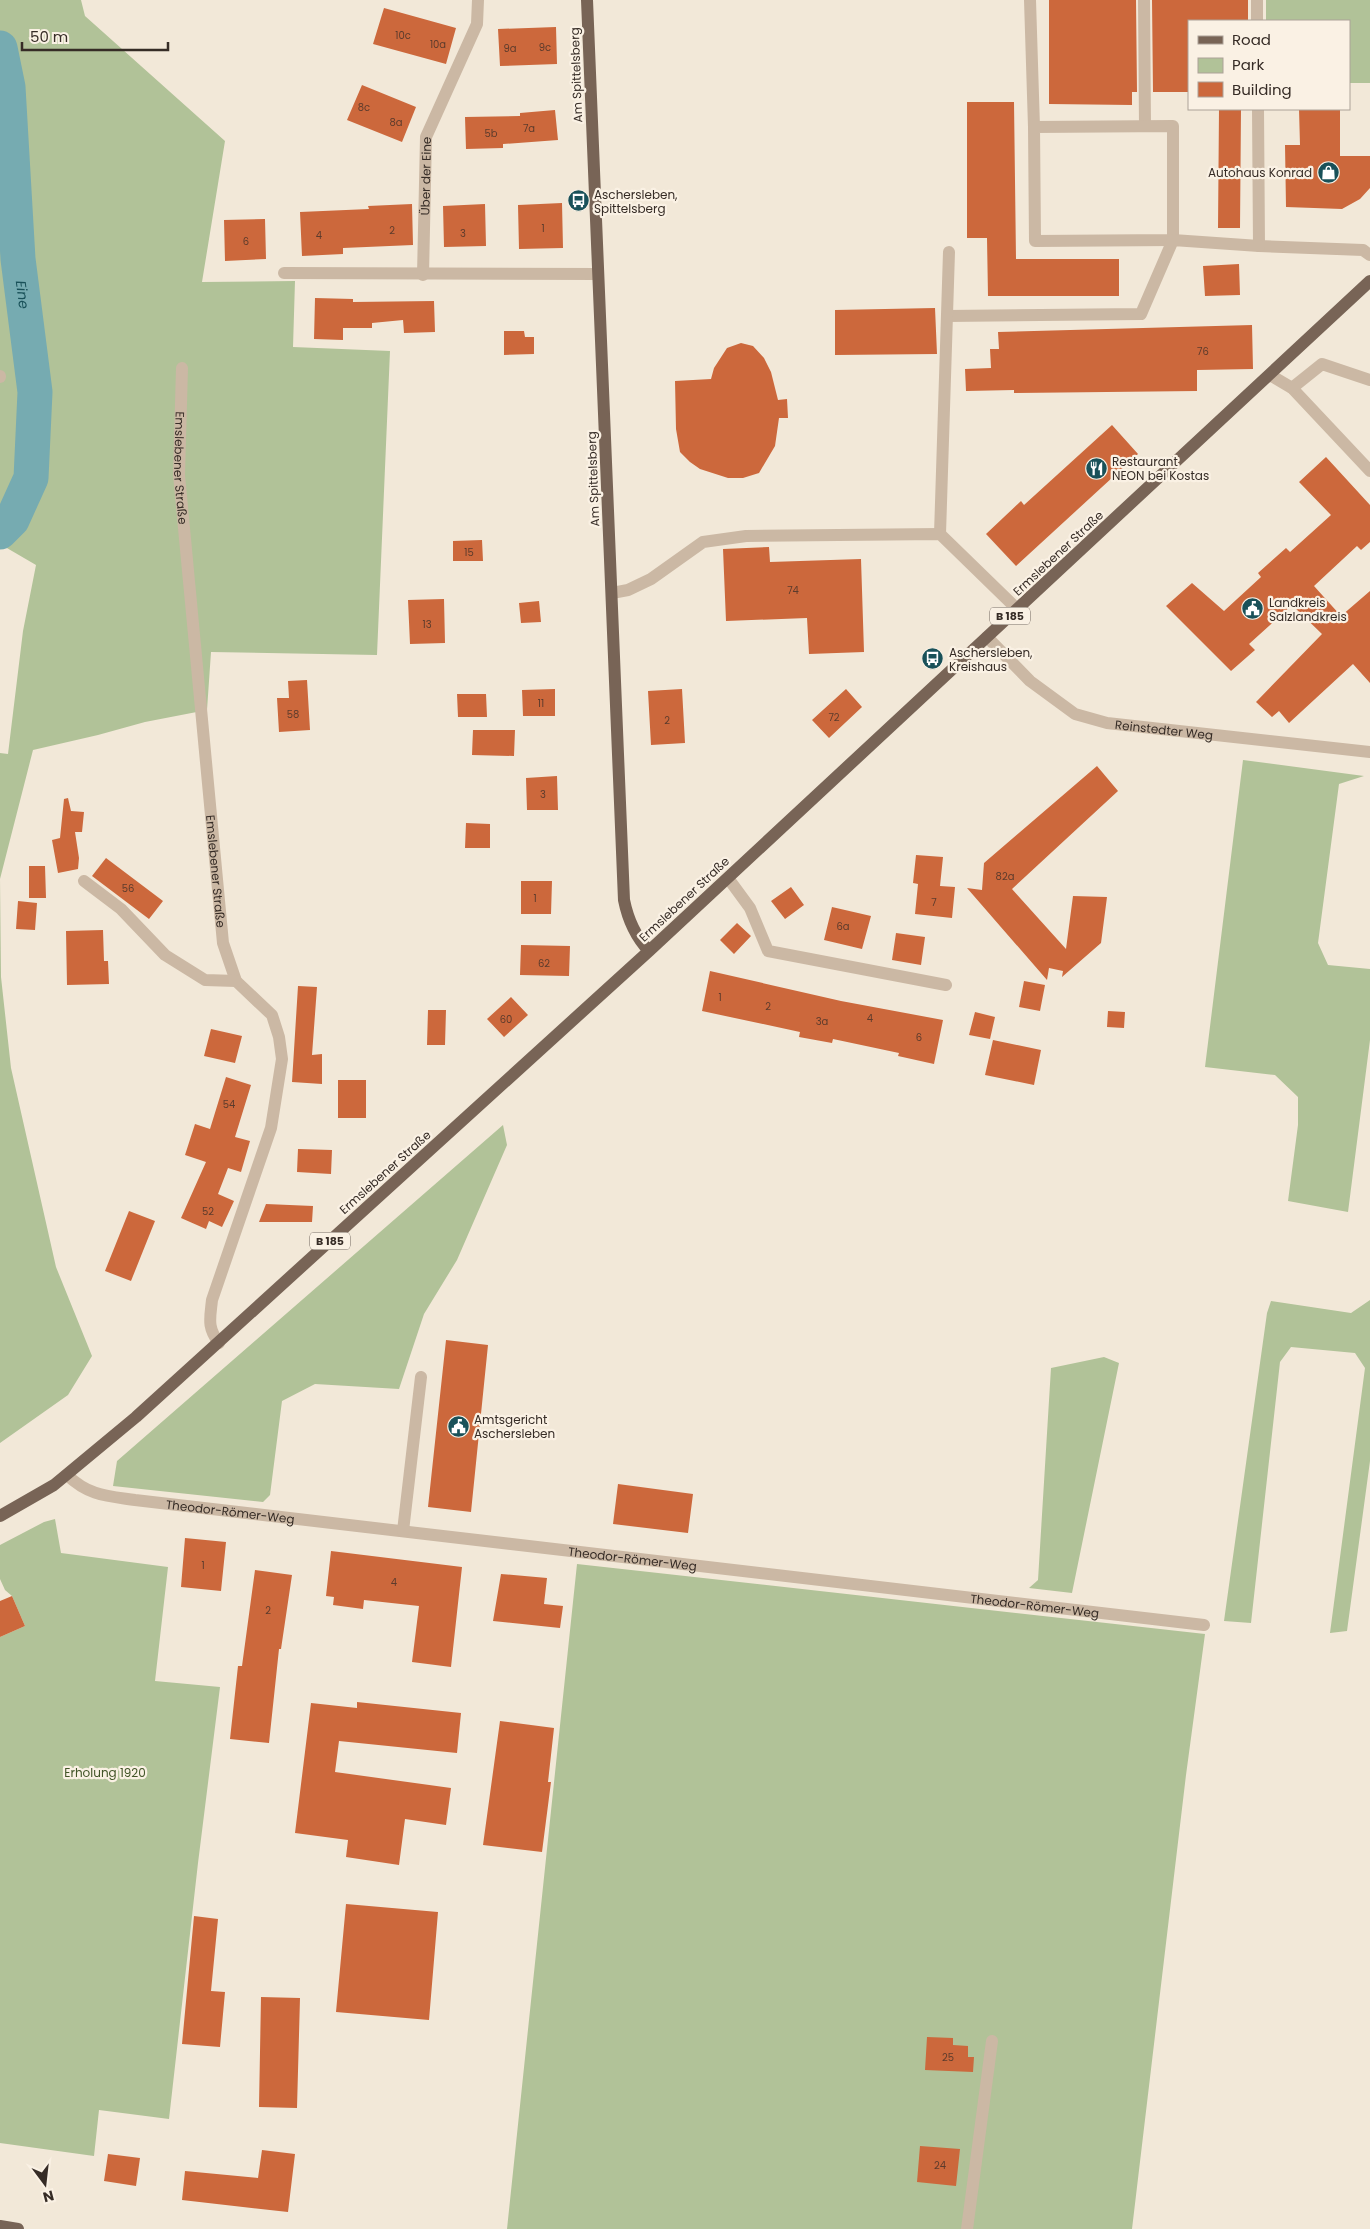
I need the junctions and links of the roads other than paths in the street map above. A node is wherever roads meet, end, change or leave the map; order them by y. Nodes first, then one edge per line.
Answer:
1 (478, 0) edge
2 (587, 0) edge
3 (1030, 0) edge
4 (1144, 0) edge
5 (1257, 0) edge
6 (1257, 20) edge
7 (1258, 110) edge
8 (1146, 126) junction
9 (1034, 127) junction
10 (1173, 240) junction
11 (1259, 246) junction
12 (949, 252) dead end
13 (1370, 254) edge
14 (284, 273) dead end
15 (598, 274) junction
16 (423, 275) junction
17 (1370, 281) edge
18 (947, 316) junction
19 (182, 368) dead end
20 (1270, 375) junction
21 (1370, 380) edge
22 (1292, 388) junction
23 (1370, 470) edge
24 (940, 534) junction
25 (612, 593) junction
26 (1017, 609) junction
27 (987, 637) junction
28 (1370, 752) edge
29 (728, 878) junction
30 (84, 881) dead end
31 (649, 951) junction
32 (236, 982) junction
33 (946, 985) dead end
34 (219, 1343) junction
35 (421, 1377) dead end
36 (67, 1475) junction
37 (0, 1516) edge
38 (404, 1531) junction
39 (1204, 1625) dead end
40 (992, 2041) dead end
41 (0, 2226) edge
42 (18, 2229) edge
43 (967, 2229) edge

1 - 16 street, Über der Eine
2 - 15 main road, Am Spittelsberg
3 - 9 street
4 - 8 street
5 - 6 street
7 - 11 street
8 - 9 street
8 - 10 street
9 - 10 street
10 - 11 street
10 - 18 street
11 - 13 street
12 - 18 street
14 - 16 street
15 - 16 street
15 - 25 main road, Am Spittelsberg
17 - 20 main road, Ermslebener Straße / B 185
18 - 24 street
19 - 32 street, Emslebener Straße
20 - 22 street
20 - 26 main road, Ermslebener Straße / B 185
21 - 22 street
22 - 23 street
24 - 25 street
24 - 26 street
25 - 31 main road, Am Spittelsberg
26 - 27 main road, Ermslebener Straße / B 185
27 - 28 street, Reinstedter Weg
27 - 29 main road, Ermslebener Straße / B 185
29 - 31 main road, Ermslebener Straße / B 185
29 - 33 street
30 - 32 street
31 - 34 main road, Ermslebener Straße / B 185
32 - 34 street, Emslebener Straße
34 - 36 main road, Ermslebener Straße / B 185
35 - 38 street
36 - 37 main road, Ermslebener Straße / B 185
36 - 38 street, Theodor-Römer-Weg
38 - 39 street, Theodor-Römer-Weg
40 - 43 street
41 - 42 main road

